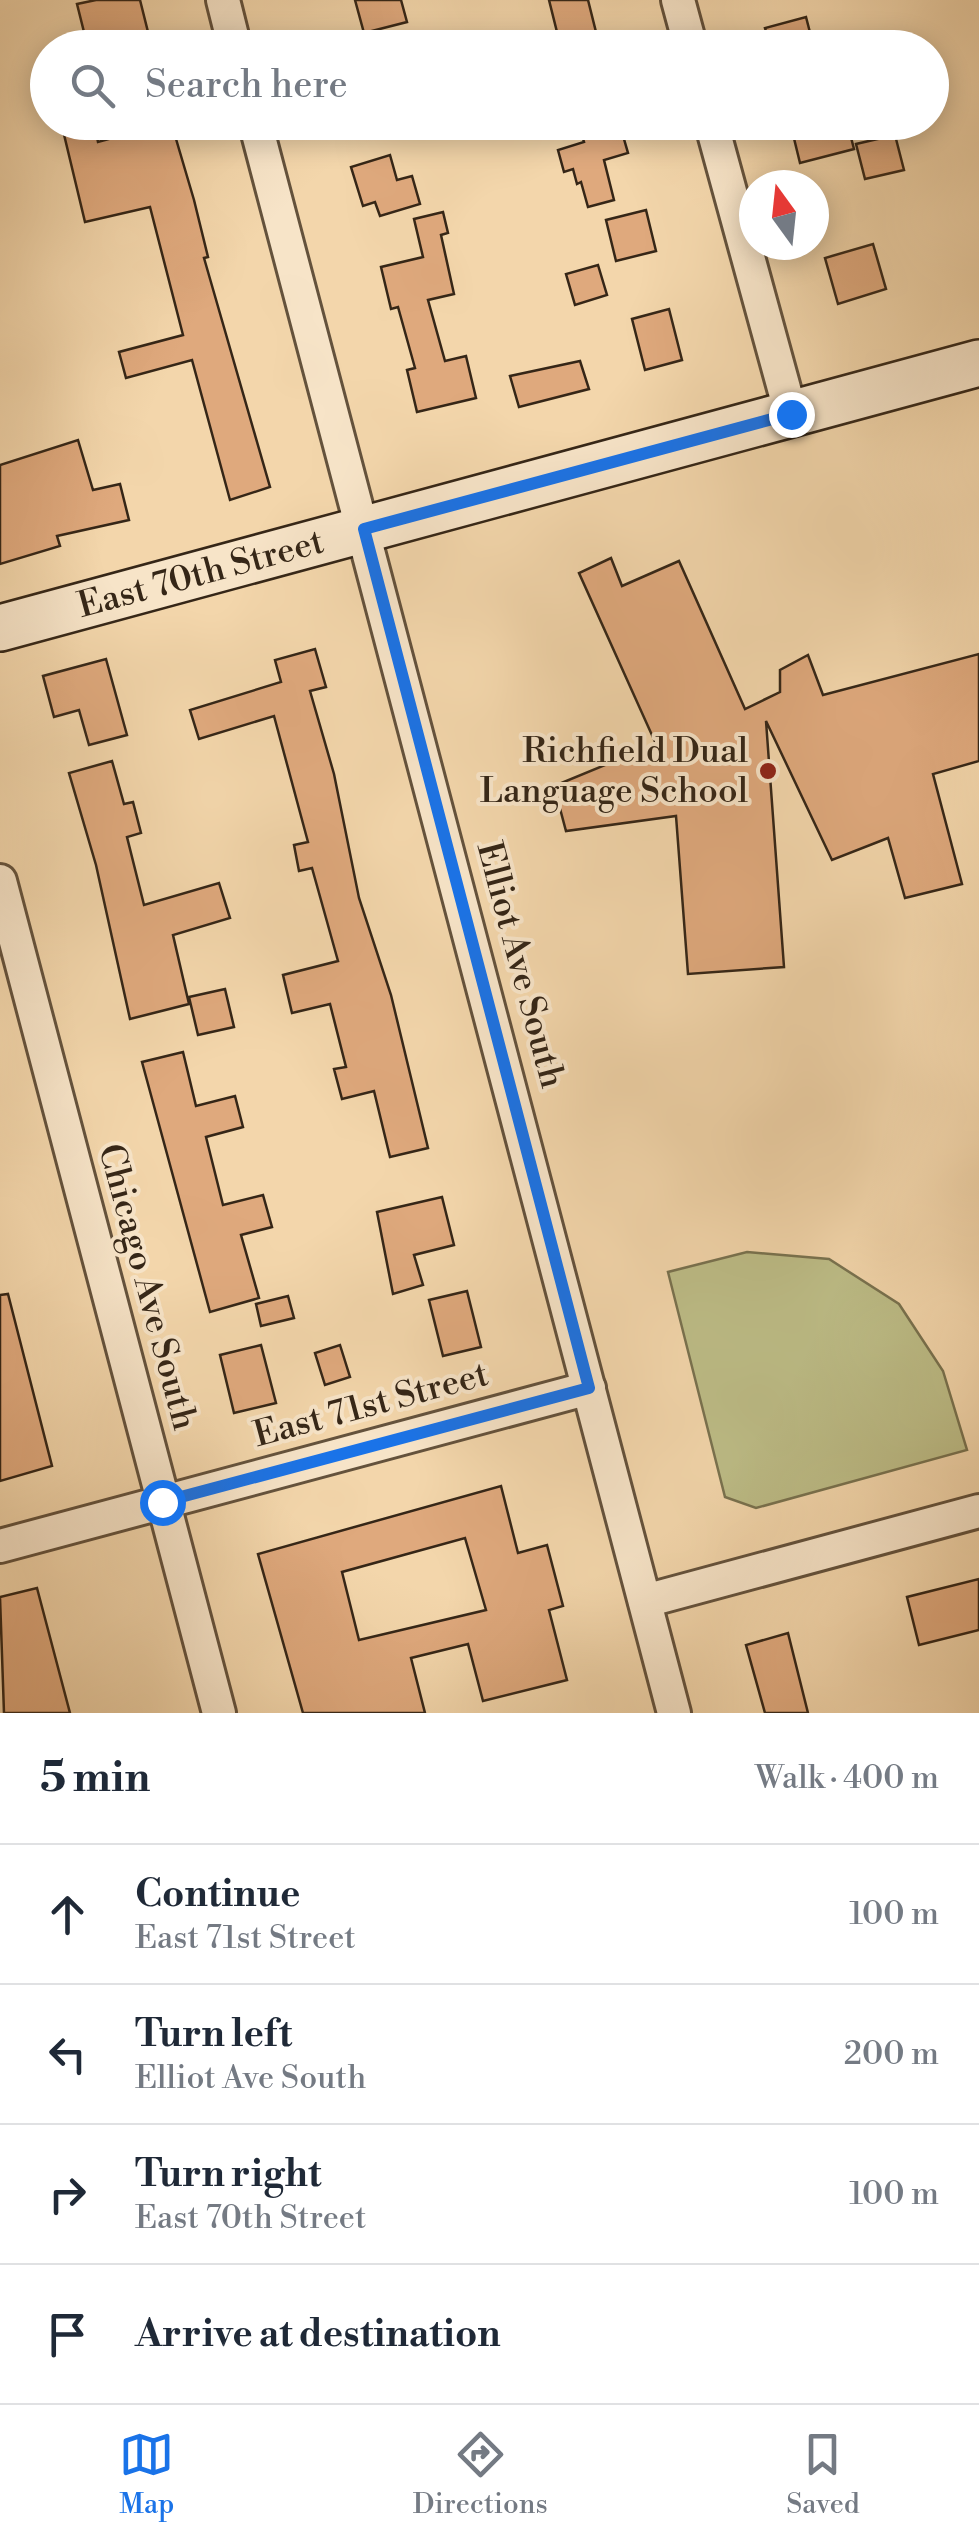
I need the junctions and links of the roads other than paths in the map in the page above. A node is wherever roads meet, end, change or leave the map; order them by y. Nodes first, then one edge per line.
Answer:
1 (222, 0) edge
2 (678, 0) edge
3 (230, 30) edge
4 (686, 30) edge
5 (260, 140) edge
6 (716, 140) edge
7 (979, 363) edge
8 (791, 414) junction
9 (364, 529) junction
10 (0, 628) edge
11 (0, 881) edge
12 (589, 1388) junction
13 (162, 1502) junction
14 (979, 1511) edge
15 (0, 1546) edge
16 (645, 1601) junction
17 (219, 1713) edge
18 (674, 1713) edge

1 - 3 street
2 - 4 street
5 - 9 street, Elliot Ave South
6 - 8 street
7 - 8 street, East 70th Street
8 - 9 street, East 70th Street
9 - 10 street, East 70th Street
9 - 12 street, Elliot Ave South
11 - 13 street, Chicago Ave South
12 - 13 street, East 71st Street
12 - 16 street, Elliot Ave South
13 - 15 street, East 71st Street
13 - 17 street, Chicago Ave South
14 - 16 street
16 - 18 street, Elliot Ave South

